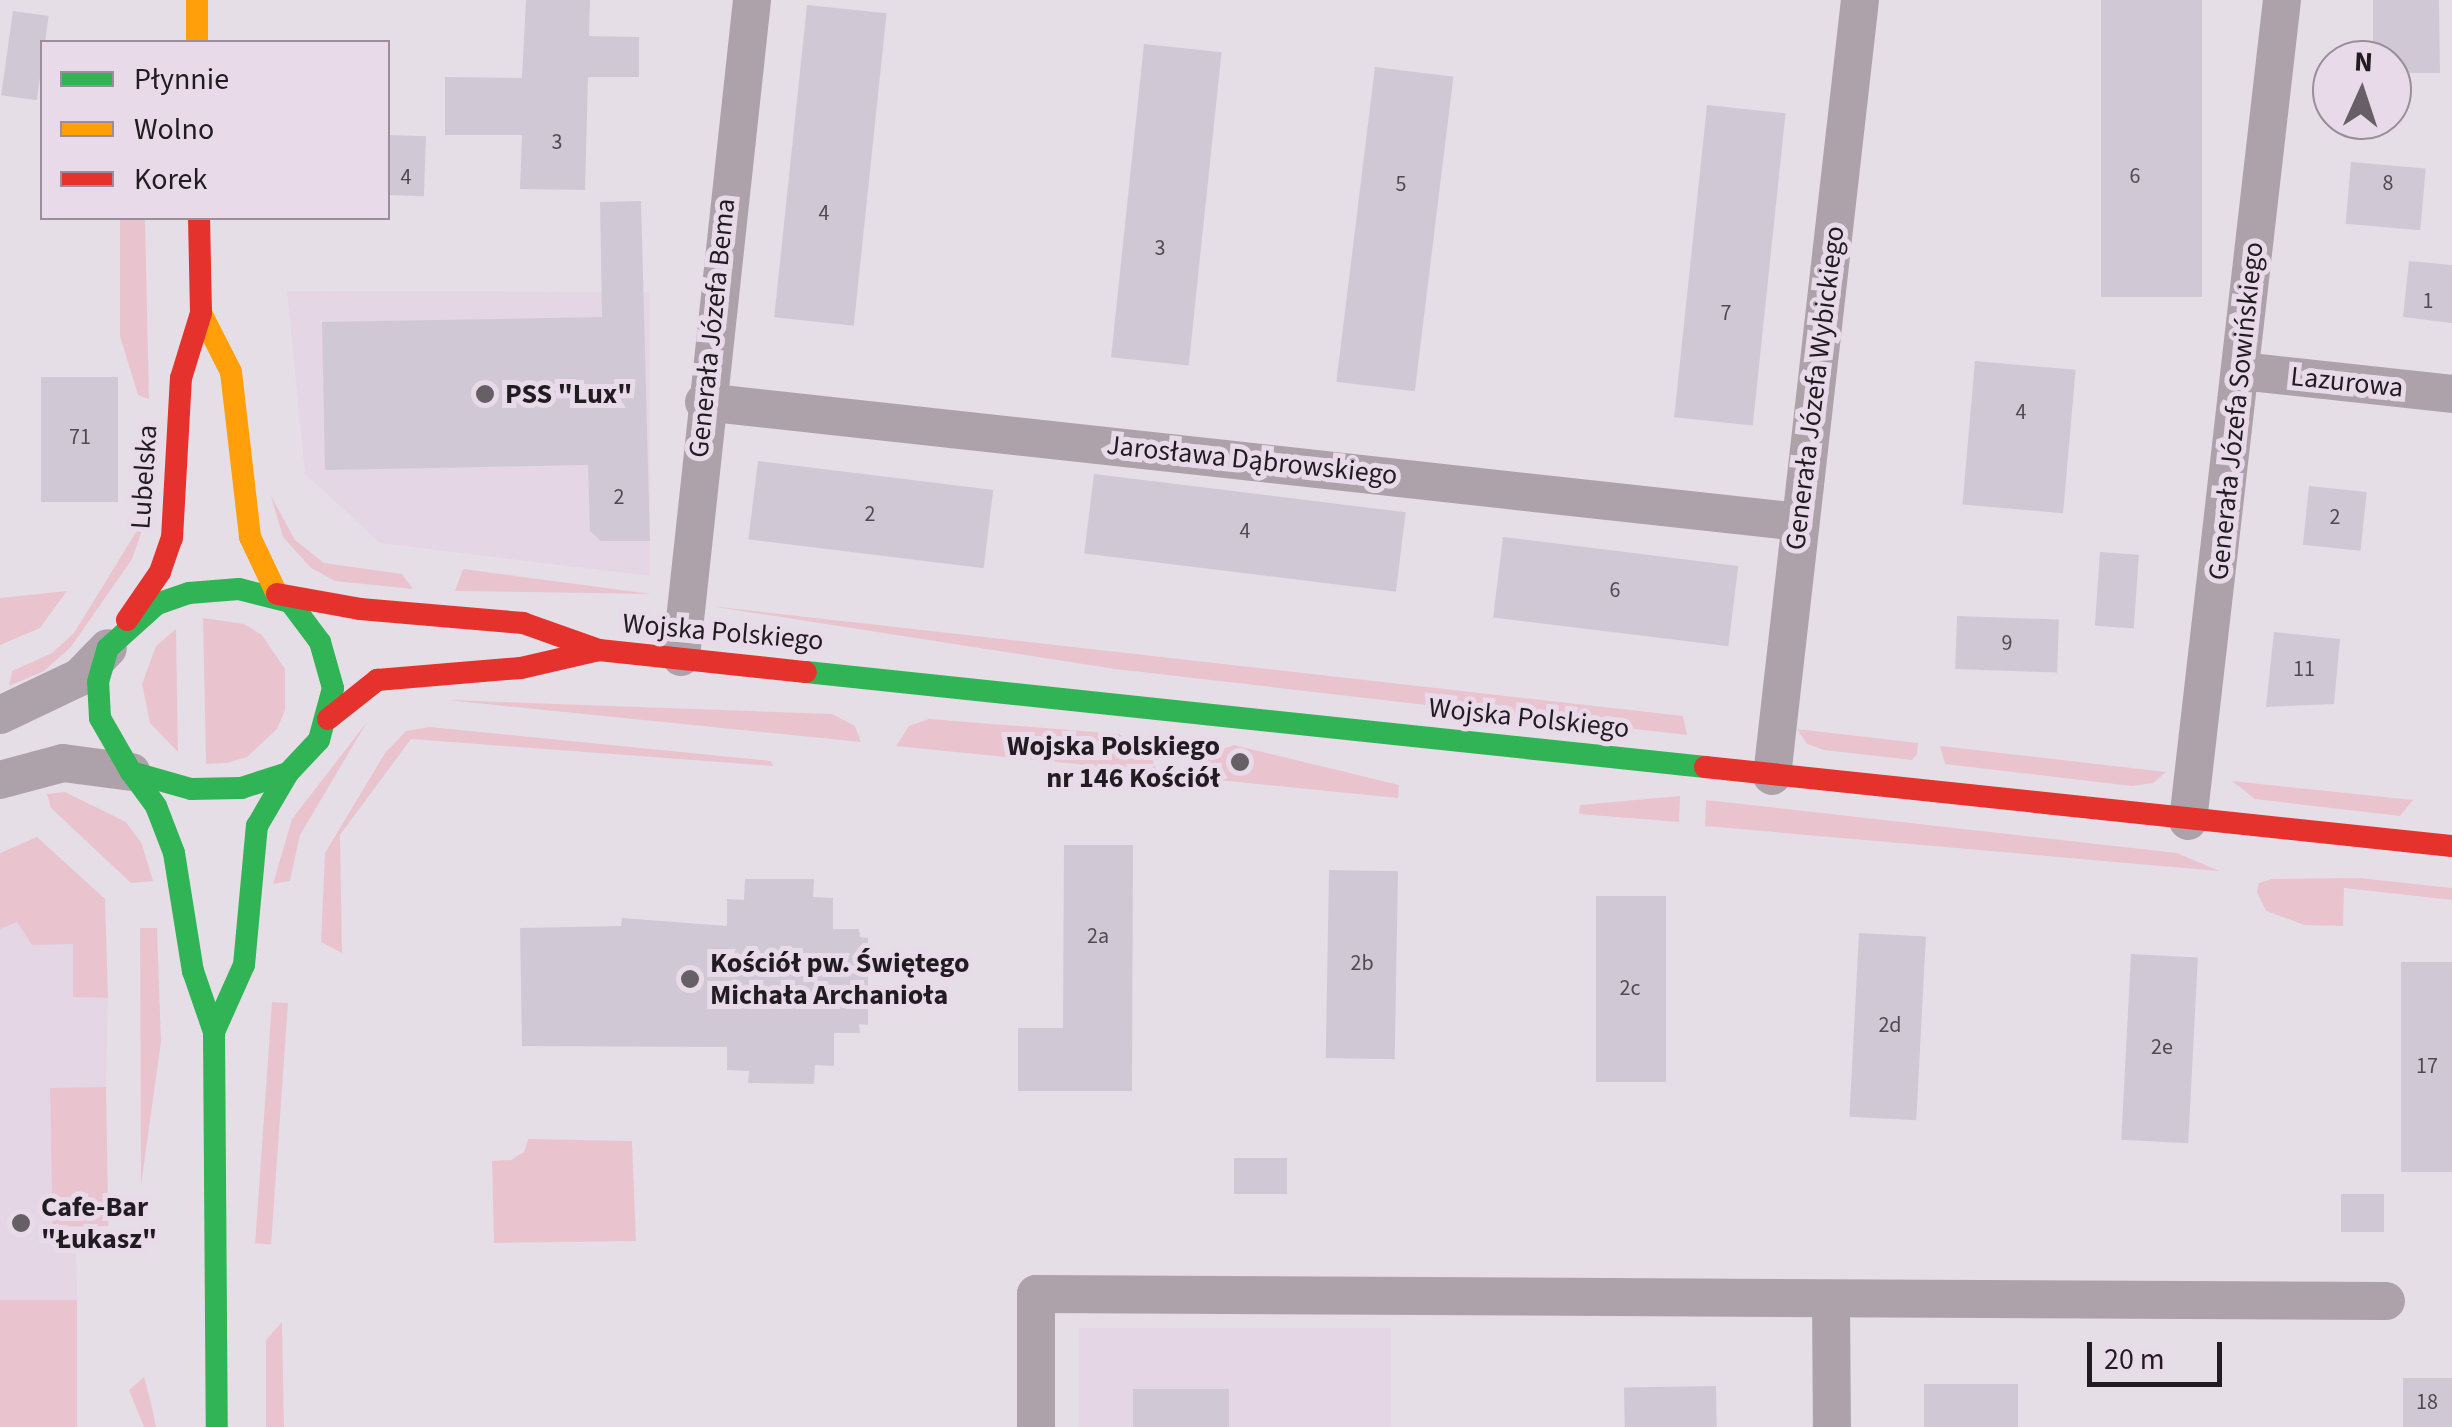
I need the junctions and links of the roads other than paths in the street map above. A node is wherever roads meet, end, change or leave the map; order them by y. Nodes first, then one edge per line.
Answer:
1 (196, 0) edge
2 (752, 0) edge
3 (1860, 0) edge
4 (2282, 0) edge
5 (197, 40) edge
6 (199, 220) edge
7 (201, 313) junction
8 (2241, 371) junction
9 (2452, 394) edge
10 (704, 402) junction
11 (1799, 522) junction
12 (277, 594) junction
13 (112, 640) junction
14 (599, 650) junction
15 (681, 657) junction
16 (0, 715) edge
17 (328, 719) junction
18 (131, 772) junction
19 (288, 773) junction
20 (1772, 776) junction
21 (0, 780) edge
22 (2188, 821) junction
23 (2452, 846) edge
24 (214, 1032) junction
25 (1831, 1299) junction
26 (2386, 1302) dead end
27 (217, 1427) edge
28 (1036, 1427) edge
29 (1832, 1427) edge

1 - 5 street
2 - 10 street, Generała Józefa Bema
3 - 11 street, Generała Józefa Wybickiego
4 - 8 street, Generała Józefa Sowińskiego
6 - 7 street, Lubelska
7 - 12 street, Lubelska
7 - 13 street, Lubelska
8 - 9 street, Lazurowa
8 - 22 street, Generała Józefa Sowińskiego
10 - 11 street, Jarosława Dąbrowskiego
10 - 15 street, Generała Józefa Bema
11 - 20 street, Generała Józefa Wybickiego
12 - 13 street
12 - 14 street, Wojska Polskiego
12 - 17 street
13 - 16 street
13 - 18 street
14 - 15 street, Wojska Polskiego
14 - 17 street, Wojska Polskiego
15 - 20 street, Wojska Polskiego
17 - 19 street
18 - 19 street
18 - 21 street
18 - 24 street
19 - 24 street
20 - 22 street, Wojska Polskiego
22 - 23 street, Wojska Polskiego
24 - 27 street
25 - 26 street
25 - 28 street
25 - 29 street

